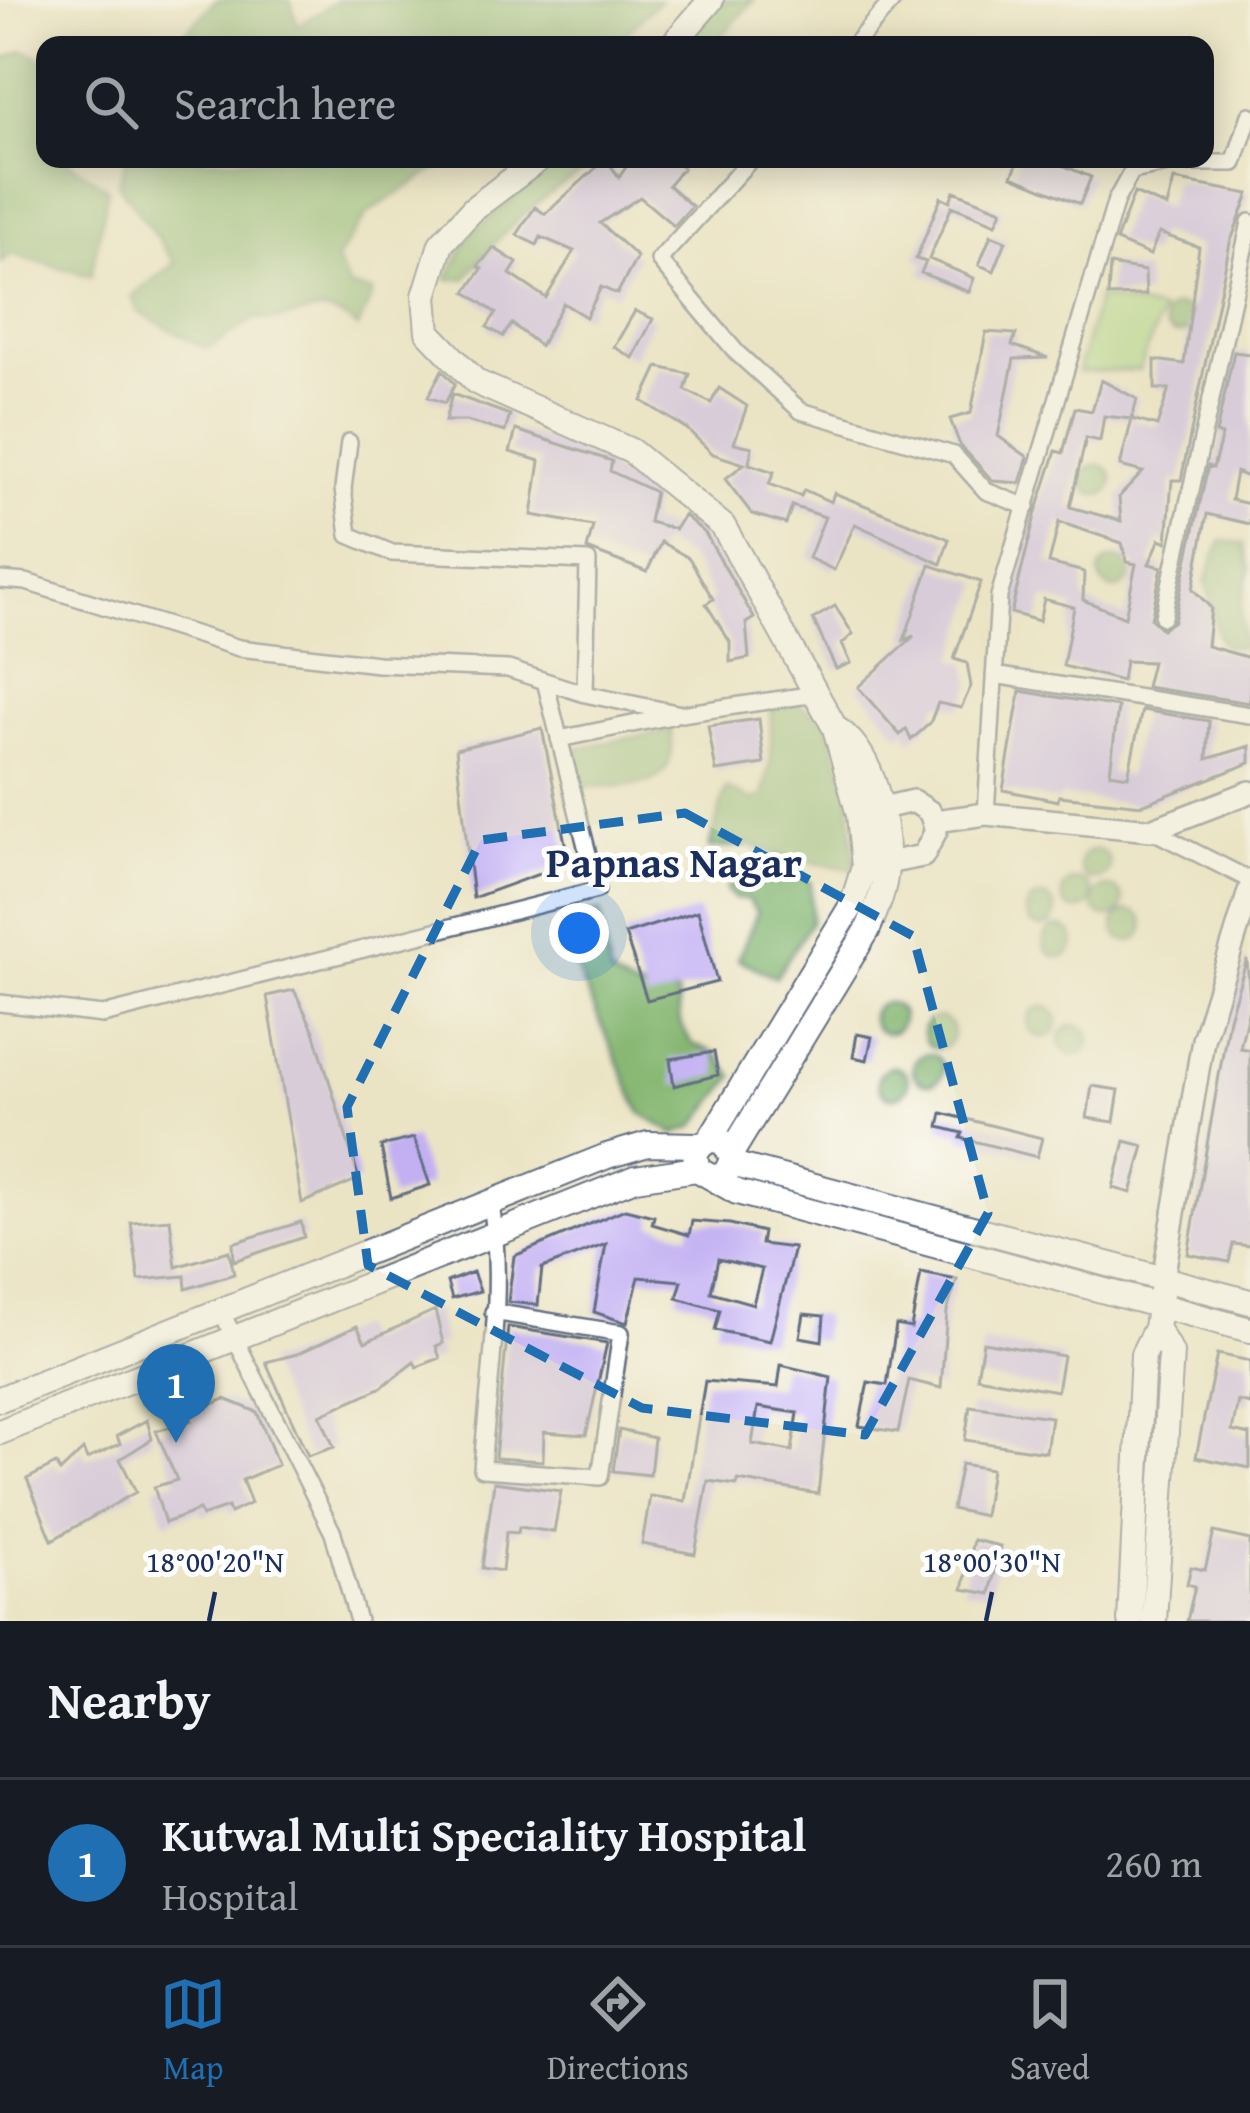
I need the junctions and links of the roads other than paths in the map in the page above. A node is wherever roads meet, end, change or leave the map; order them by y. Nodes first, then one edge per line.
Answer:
1 (712, 0) edge
2 (893, 0) edge
3 (680, 36) edge
4 (862, 36) edge
5 (1249, 121) edge
6 (1242, 167) edge
7 (527, 168) edge
8 (743, 168) edge
9 (1150, 168) edge
10 (1250, 222) edge
11 (349, 442) dead end
12 (1027, 507) junction
13 (0, 580) edge
14 (1163, 617) dead end
15 (994, 675) junction
16 (544, 681) junction
17 (585, 694) junction
18 (815, 694) junction
19 (680, 714) junction
20 (1250, 715) edge
21 (559, 739) junction
22 (1250, 792) edge
23 (868, 812) junction
24 (986, 814) junction
25 (934, 821) junction
26 (1151, 830) junction
27 (876, 866) junction
28 (1250, 884) edge
29 (0, 1003) edge
30 (714, 1158) junction
31 (491, 1204) junction
32 (496, 1234) junction
33 (1250, 1303) edge
34 (1160, 1304) junction
35 (221, 1311) junction
36 (493, 1312) junction
37 (1250, 1330) edge
38 (236, 1337) junction
39 (0, 1399) edge
40 (0, 1432) edge
41 (358, 1621) edge
42 (1130, 1621) edge
43 (1154, 1621) edge

1 - 3 main road
2 - 4 street
5 - 6 street
7 - 18 main road
8 - 12 street
9 - 12 street
10 - 14 street
11 - 17 street
12 - 15 street
13 - 16 street
15 - 20 street
15 - 24 street
16 - 17 street
16 - 21 street
17 - 19 street
18 - 19 street
18 - 23 main road
19 - 21 street
21 - 29 street
22 - 26 street
23 - 25 street
23 - 27 main road
24 - 25 street
24 - 26 street
25 - 27 street
26 - 28 street
27 - 30 main road
28 - 34 street
30 - 31 main road
30 - 32 main road
30 - 34 main road
31 - 32 street
31 - 35 main road
32 - 36 street
32 - 38 main road
33 - 34 main road
34 - 37 main road
34 - 42 main road
34 - 43 main road
35 - 38 street
35 - 39 main road
36 - 36 street
38 - 40 main road
38 - 41 street

